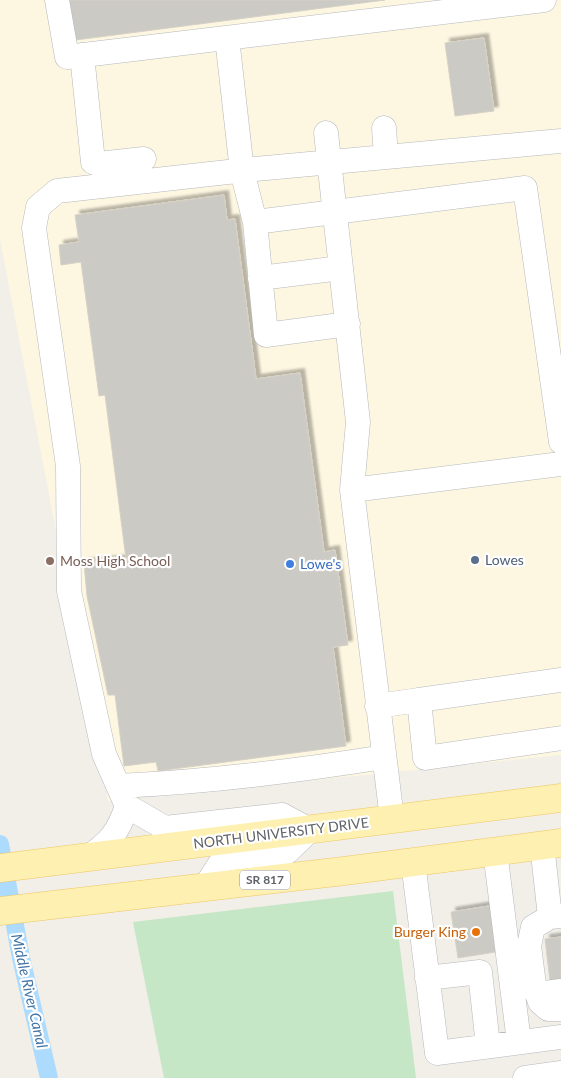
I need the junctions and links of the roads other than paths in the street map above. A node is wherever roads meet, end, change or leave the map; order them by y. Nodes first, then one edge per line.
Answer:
1 (57, 0) edge
2 (535, 1) edge
3 (227, 38) junction
4 (82, 55) junction
5 (384, 128) dead end
6 (326, 132) dead end
7 (561, 141) edge
8 (386, 157) junction
9 (144, 159) dead end
10 (328, 162) junction
11 (242, 171) junction
12 (334, 211) junction
13 (254, 222) junction
14 (341, 268) junction
15 (260, 278) junction
16 (348, 324) junction
17 (561, 442) edge
18 (561, 464) edge
19 (352, 490) junction
20 (561, 680) edge
21 (419, 700) junction
22 (377, 706) junction
23 (561, 738) edge
24 (384, 757) junction
25 (123, 796) junction
26 (561, 798) edge
27 (392, 819) junction
28 (310, 830) junction
29 (552, 844) edge
30 (495, 852) junction
31 (87, 858) junction
32 (413, 862) junction
33 (0, 868) edge
34 (205, 887) junction
35 (0, 911) edge
36 (555, 916) edge
37 (427, 978) junction
38 (561, 991) edge
39 (537, 994) junction
40 (561, 1009) edge
41 (561, 1037) edge
42 (519, 1042) junction
43 (488, 1046) junction
44 (561, 1073) edge
45 (525, 1078) edge
46 (529, 1078) edge

1 - 4 street
2 - 3 street
3 - 4 street
3 - 11 street
4 - 9 street
5 - 8 street
6 - 10 street
7 - 8 street
8 - 10 street
10 - 11 street
10 - 12 street
11 - 13 street
11 - 25 street
12 - 13 street
12 - 14 street
12 - 17 street
13 - 15 street
14 - 15 street
14 - 16 street
15 - 16 street
16 - 19 street
18 - 19 street
19 - 22 street
20 - 21 street
21 - 22 street
21 - 23 street
22 - 24 street
24 - 25 street
24 - 27 street
25 - 28 street
25 - 31 street
26 - 27 main road, NORTH UNIVERSITY DRIVE
27 - 28 main road, NORTH UNIVERSITY DRIVE
28 - 31 main road, NORTH UNIVERSITY DRIVE
28 - 34 street
29 - 30 main road, SR 817
29 - 36 street
30 - 32 main road, SR 817
30 - 42 street
31 - 33 main road, NORTH UNIVERSITY DRIVE
32 - 34 main road, SR 817
32 - 37 street
34 - 35 main road, SR 817
36 - 39 street
37 - 43 street
37 - 43 street
38 - 39 street
39 - 40 street
41 - 42 street
42 - 43 street
44 - 46 street
45 - 46 street

